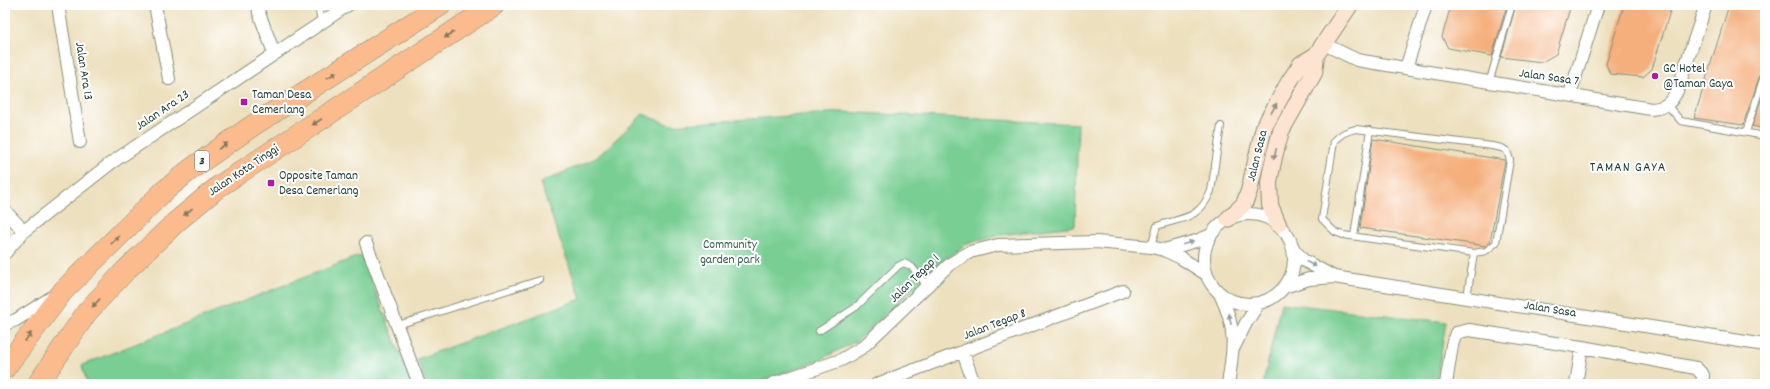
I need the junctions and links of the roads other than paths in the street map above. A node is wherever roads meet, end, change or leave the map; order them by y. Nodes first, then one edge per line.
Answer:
1 (58, 5) edge
2 (155, 5) edge
3 (258, 5) edge
4 (318, 5) edge
5 (348, 5) edge
6 (441, 5) edge
7 (1350, 5) edge
8 (1426, 5) edge
9 (1512, 5) edge
10 (1598, 5) edge
11 (1706, 5) edge
12 (491, 8) edge
13 (321, 22) junction
14 (1320, 50) junction
15 (274, 53) junction
16 (1406, 68) junction
17 (1765, 73) edge
18 (169, 79) dead end
19 (1489, 83) junction
20 (1570, 94) junction
21 (1667, 104) junction
22 (1221, 126) dead end
23 (1370, 130) junction
24 (1746, 132) junction
25 (1765, 136) edge
26 (80, 142) dead end
27 (5, 211) edge
28 (1228, 219) junction
29 (1278, 224) junction
30 (24, 231) junction
31 (1211, 235) junction
32 (1354, 236) junction
33 (366, 243) dead end
34 (1292, 246) junction
35 (1151, 247) junction
36 (1164, 250) junction
37 (5, 253) edge
38 (1474, 253) junction
39 (1206, 274) junction
40 (1334, 277) junction
41 (540, 280) dead end
42 (927, 286) junction
43 (1284, 287) junction
44 (63, 290) junction
45 (1123, 292) dead end
46 (1220, 294) junction
47 (1468, 297) junction
48 (1259, 303) junction
49 (5, 324) edge
50 (398, 325) junction
51 (819, 331) dead end
52 (1765, 345) edge
53 (1234, 347) junction
54 (1582, 347) junction
55 (963, 352) junction
56 (5, 368) edge
57 (1702, 380) edge
58 (38, 384) edge
59 (419, 384) edge
60 (772, 384) edge
61 (877, 384) edge
62 (974, 384) edge
63 (1228, 384) edge
64 (1446, 384) edge
65 (1576, 384) edge

1 - 26 street, Jalan Ara 13
2 - 18 street
3 - 15 street
4 - 13 lane
5 - 13 street, Jalan Ara 23
44 -> 6 highway, 3
7 - 14 street, Jalan Sasa
8 - 16 street
9 - 19 lane
10 - 20 street
11 - 21 street
12 -> 58 highway, Jalan Kota Tinggi / 3
13 - 15 street, Jalan Ara 23
14 - 16 street, Jalan Sasa 7
28 -> 14 street, Jalan Sasa
14 -> 29 street, Jalan Sasa
15 - 30 street, Jalan Ara 23
16 - 19 street, Jalan Sasa 7
17 - 24 lane
19 - 20 street, Jalan Sasa 7
20 - 21 street, Jalan Sasa 7
21 - 24 lane
22 - 35 lane
23 - 32 lane
23 - 32 lane
23 - 38 lane
24 - 25 lane
27 - 30 street
28 - 29 street
28 - 31 street
29 - 34 street
30 - 37 street, Jalan Ara 23
36 -> 31 street, Jalan Tegap 1
31 - 39 street
32 - 38 lane
33 - 50 street
34 -> 40 street, Jalan Sasa
34 - 43 street
35 - 36 street, Jalan Tegap 1
35 - 42 street, Jalan Tegap 1
36 - 39 street, Jalan Tegap 1
38 - 47 lane
39 - 46 street
40 - 43 street, Jalan Sasa
40 - 47 street, Jalan Sasa
41 - 50 lane
42 - 51 lane
42 - 60 street, Jalan Tegap 1
43 - 48 street
44 - 49 street
56 -> 44 highway, 3
45 - 55 street, Jalan Tegap 8
46 - 48 street
53 -> 46 street
47 - 52 street, Jalan Sasa
48 - 53 street
50 - 59 street
53 - 63 street
54 - 57 street
54 - 64 street
54 - 65 street
55 - 61 street, Jalan Tegap 8
55 - 62 street

